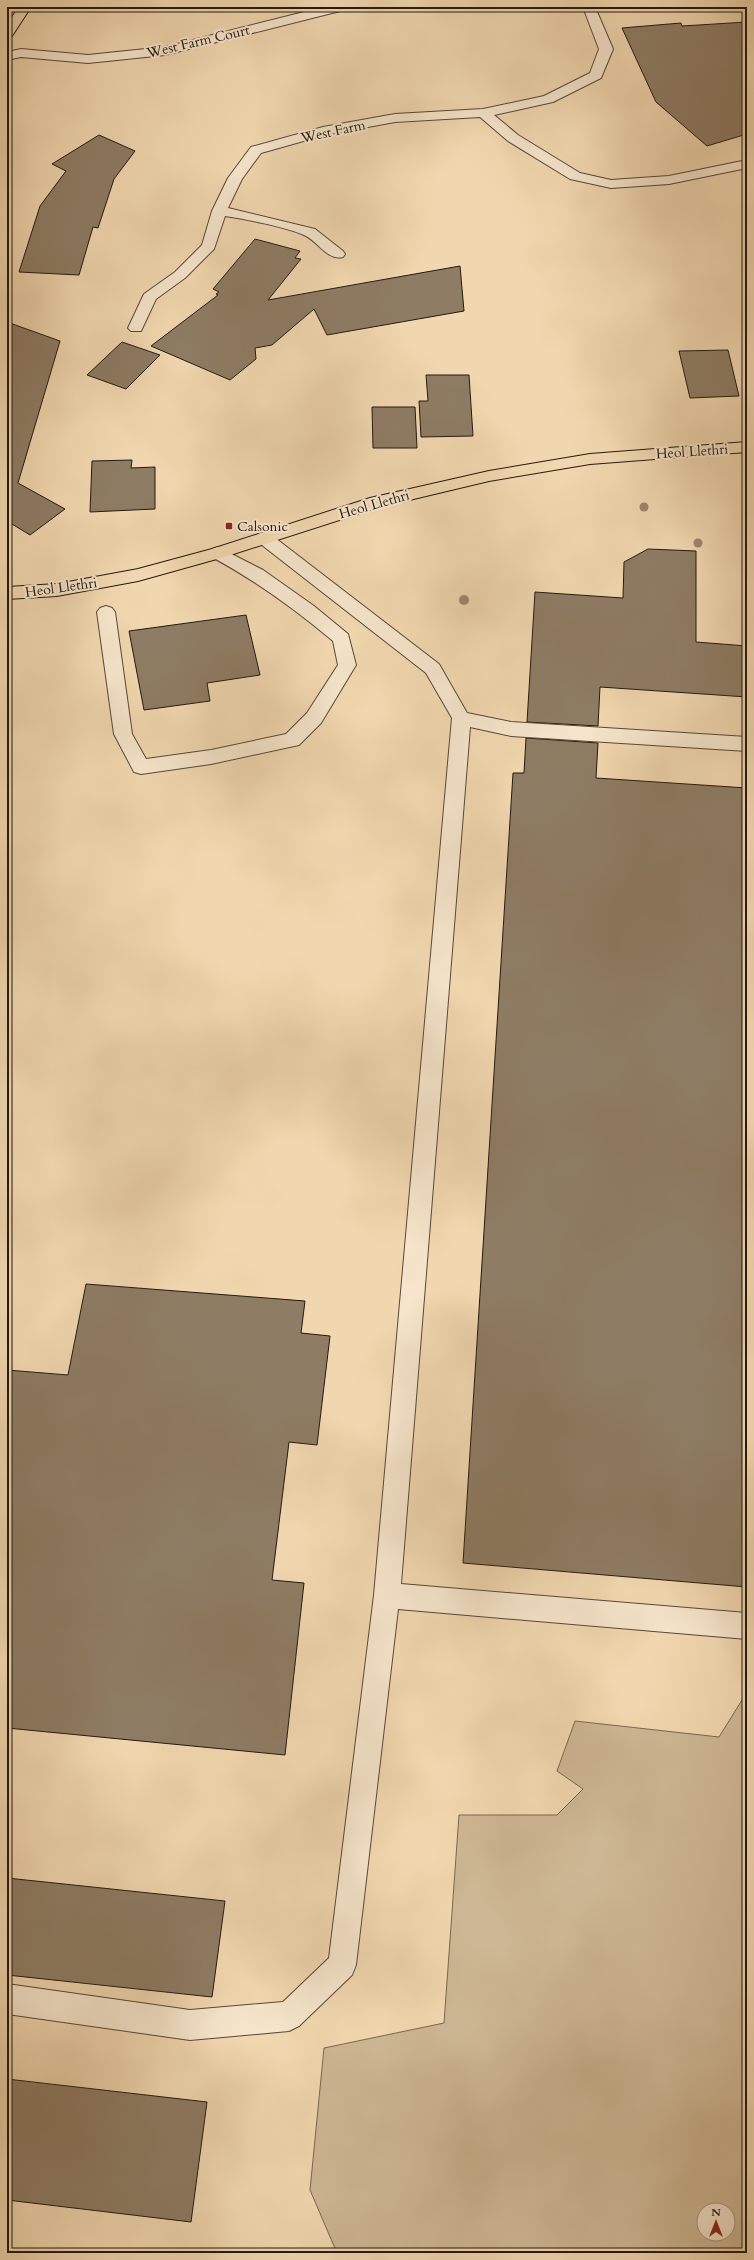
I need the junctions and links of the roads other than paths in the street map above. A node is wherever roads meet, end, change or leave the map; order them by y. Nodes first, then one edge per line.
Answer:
1 (25, 7) edge
2 (339, 7) edge
3 (589, 7) edge
4 (7, 33) edge
5 (7, 56) edge
6 (483, 112) junction
7 (747, 164) edge
8 (219, 211) junction
9 (338, 254) dead end
10 (136, 328) dead end
11 (747, 448) edge
12 (264, 538) junction
13 (218, 553) junction
14 (7, 593) edge
15 (106, 612) dead end
16 (461, 718) junction
17 (747, 744) edge
18 (387, 1595) junction
19 (747, 1626) edge
20 (7, 1999) edge

1 - 4 main road
2 - 5 street, West Farm Court
3 - 6 street
6 - 7 street
6 - 8 street, West Farm
8 - 9 street
8 - 10 street, West Farm
11 - 12 main road, Heol Llethri
12 - 13 main road, Heol Llethri
12 - 16 street
13 - 14 main road, Heol Llethri
13 - 15 street
16 - 17 street
16 - 18 street
18 - 19 street
18 - 20 street

